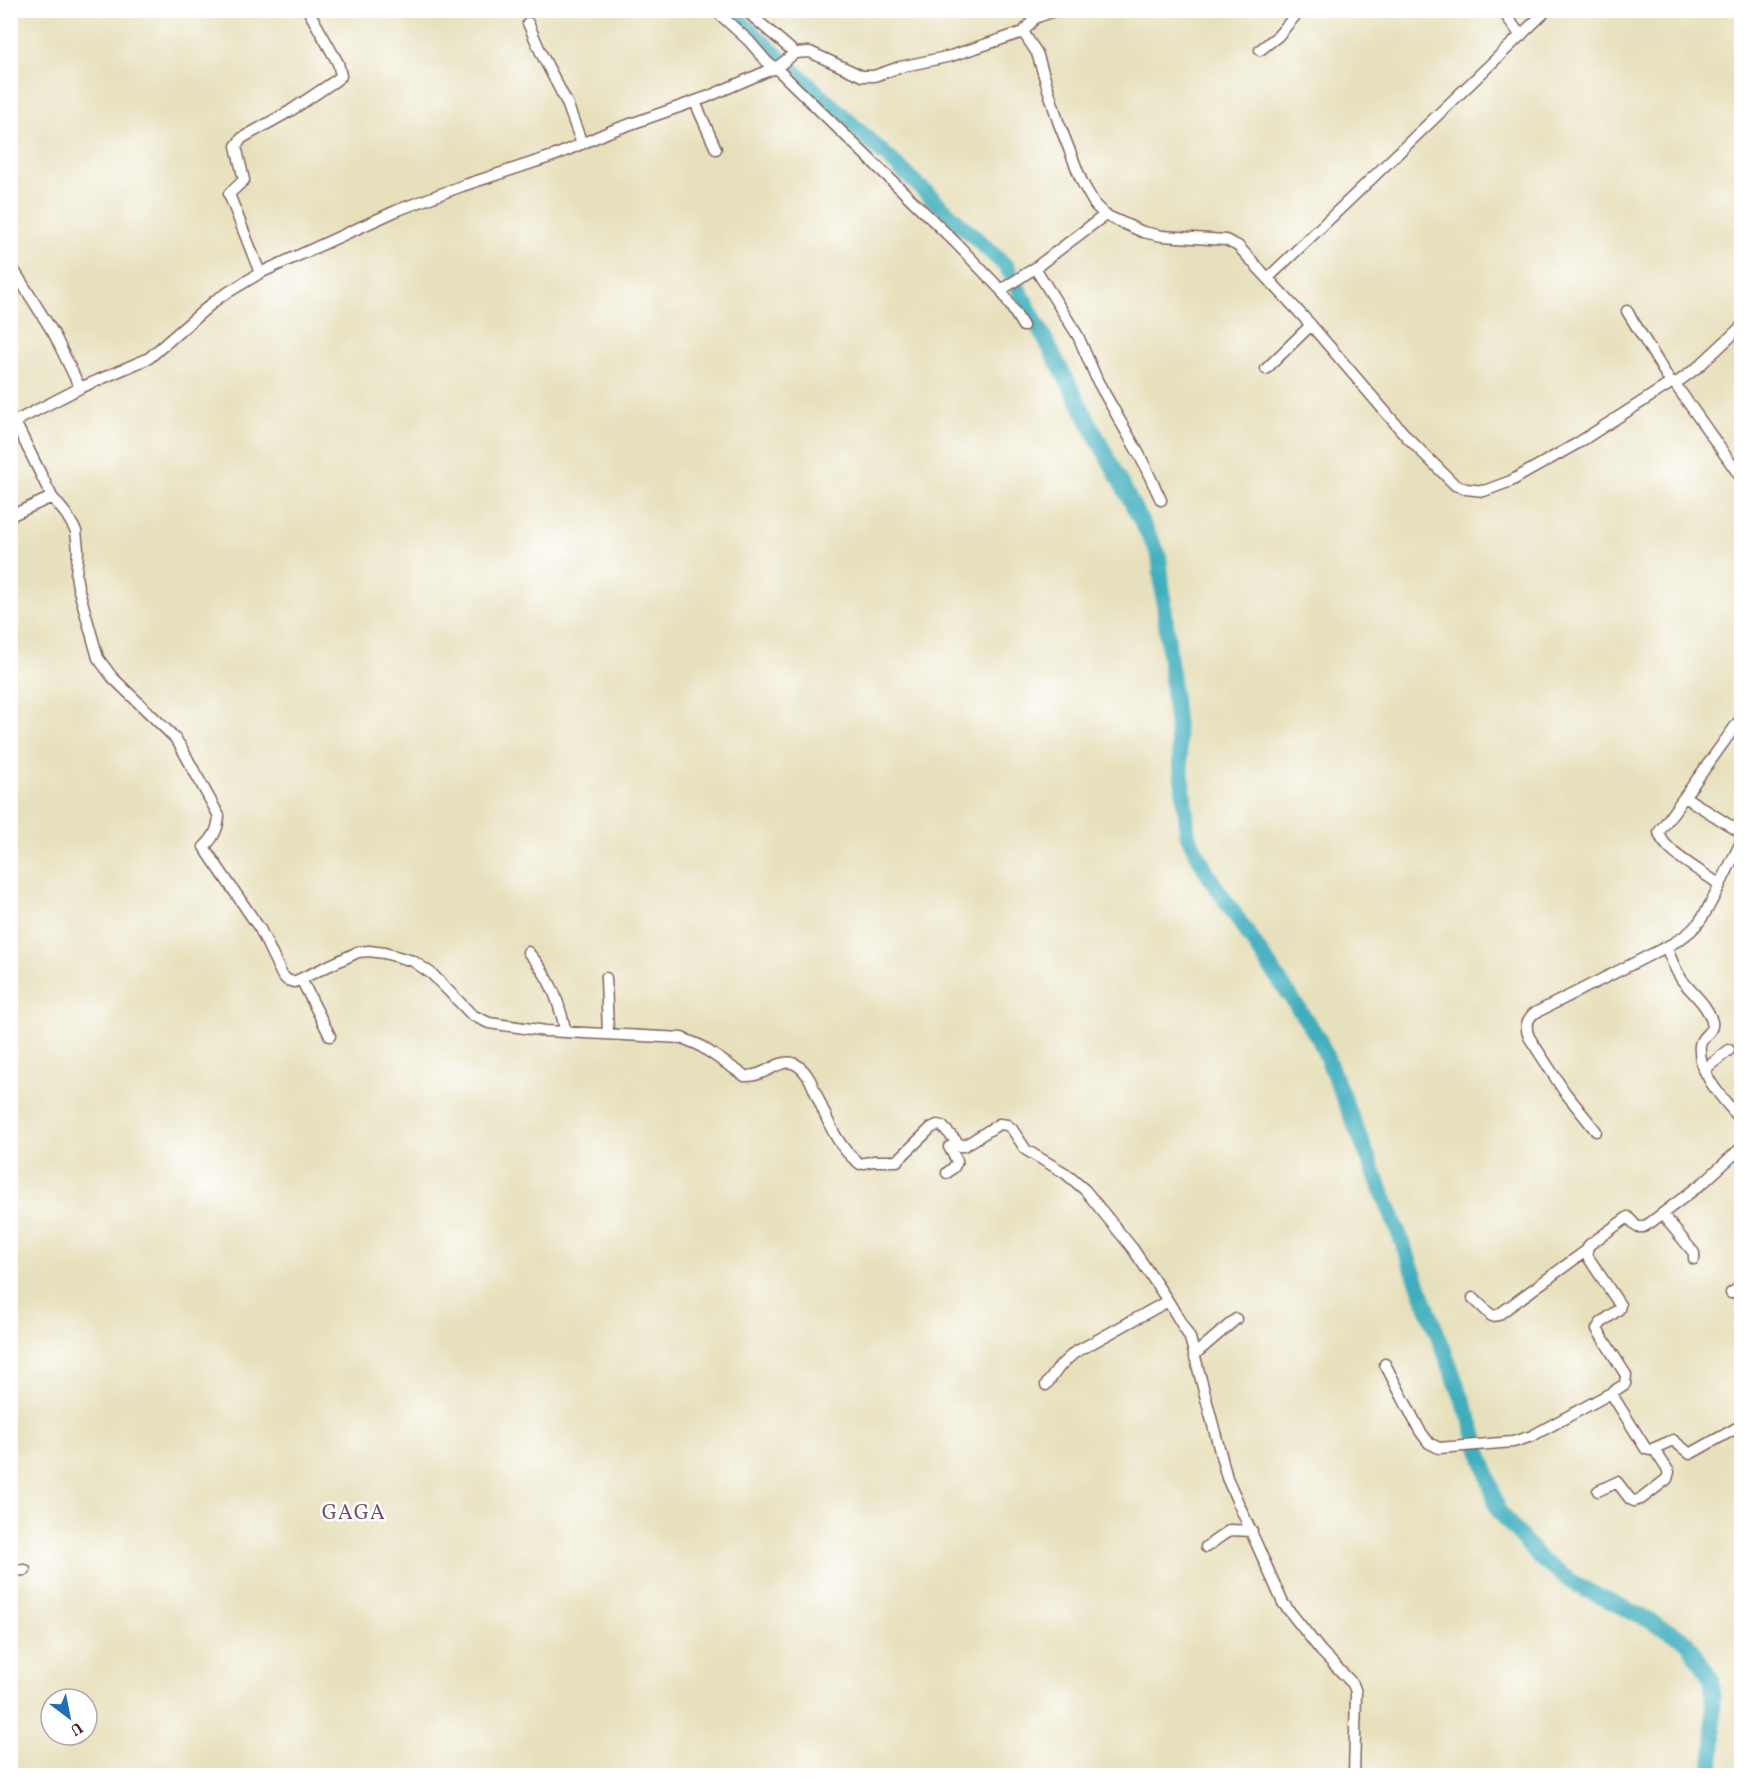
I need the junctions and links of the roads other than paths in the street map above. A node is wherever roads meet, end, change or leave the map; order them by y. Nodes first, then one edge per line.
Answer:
1 (308, 10) edge
2 (715, 10) edge
3 (745, 10) edge
4 (1057, 10) edge
5 (1300, 10) edge
6 (1502, 10) edge
7 (1546, 10) edge
8 (528, 23) dead end
9 (1023, 32) junction
10 (1521, 36) junction
11 (1260, 50) dead end
12 (794, 54) junction
13 (779, 66) junction
14 (695, 102) junction
15 (582, 144) junction
16 (716, 149) dead end
17 (1105, 215) junction
18 (10, 264) edge
19 (1035, 268) junction
20 (260, 273) junction
21 (1268, 278) junction
22 (1002, 289) junction
23 (1627, 311) dead end
24 (1311, 325) junction
25 (1023, 326) dead end
26 (1742, 326) edge
27 (1266, 369) dead end
28 (1673, 383) junction
29 (80, 388) junction
30 (13, 423) edge
31 (1742, 479) edge
32 (52, 497) junction
33 (1161, 500) dead end
34 (10, 516) edge
35 (1742, 717) edge
36 (1685, 796) junction
37 (1742, 838) edge
38 (1720, 885) junction
39 (1666, 946) junction
40 (528, 952) dead end
41 (606, 978) dead end
42 (301, 979) junction
43 (566, 1032) junction
44 (608, 1034) junction
45 (330, 1036) dead end
46 (1729, 1050) dead end
47 (1704, 1070) junction
48 (1742, 1121) edge
49 (1596, 1131) dead end
50 (961, 1146) junction
51 (1742, 1147) edge
52 (947, 1173) dead end
53 (1662, 1214) junction
54 (1587, 1250) junction
55 (1694, 1259) dead end
56 (1742, 1286) edge
57 (1731, 1293) dead end
58 (1473, 1298) dead end
59 (1168, 1301) junction
60 (1236, 1320) dead end
61 (1194, 1355) junction
62 (1385, 1364) dead end
63 (1046, 1385) dead end
64 (1611, 1393) junction
65 (1742, 1425) edge
66 (1654, 1449) junction
67 (1598, 1491) dead end
68 (1251, 1531) junction
69 (1206, 1547) dead end
70 (25, 1570) dead end
71 (10, 1571) edge
72 (1354, 1776) edge

1 - 20 street
2 - 13 street
3 - 12 street
4 - 9 street
5 - 11 street
6 - 10 street
7 - 10 street
8 - 15 street
9 - 12 street
9 - 17 street
10 - 21 street
12 - 13 street
13 - 14 street
13 - 22 street
14 - 15 street
14 - 16 street
15 - 20 street
17 - 19 street
17 - 21 street
18 - 29 street
19 - 22 street
19 - 33 street
20 - 29 street
21 - 24 street
22 - 25 street
23 - 28 street
24 - 27 street
24 - 28 street
26 - 28 street
28 - 31 street
29 - 30 street
30 - 32 street
32 - 34 street
32 - 42 street
35 - 36 street
36 - 37 street
36 - 38 street
37 - 38 street
38 - 39 street
39 - 47 street
39 - 49 street
40 - 43 street
41 - 44 street
42 - 43 street
42 - 45 street
43 - 44 street
44 - 50 street
46 - 47 street
47 - 48 street
50 - 52 street
50 - 59 street
51 - 53 street
53 - 54 street
53 - 55 street
54 - 58 street
54 - 64 street
56 - 57 street
59 - 61 street
59 - 63 street
60 - 61 street
61 - 68 street
62 - 64 street
64 - 66 street
65 - 66 street
66 - 67 street
68 - 69 street
68 - 72 street
70 - 71 street

